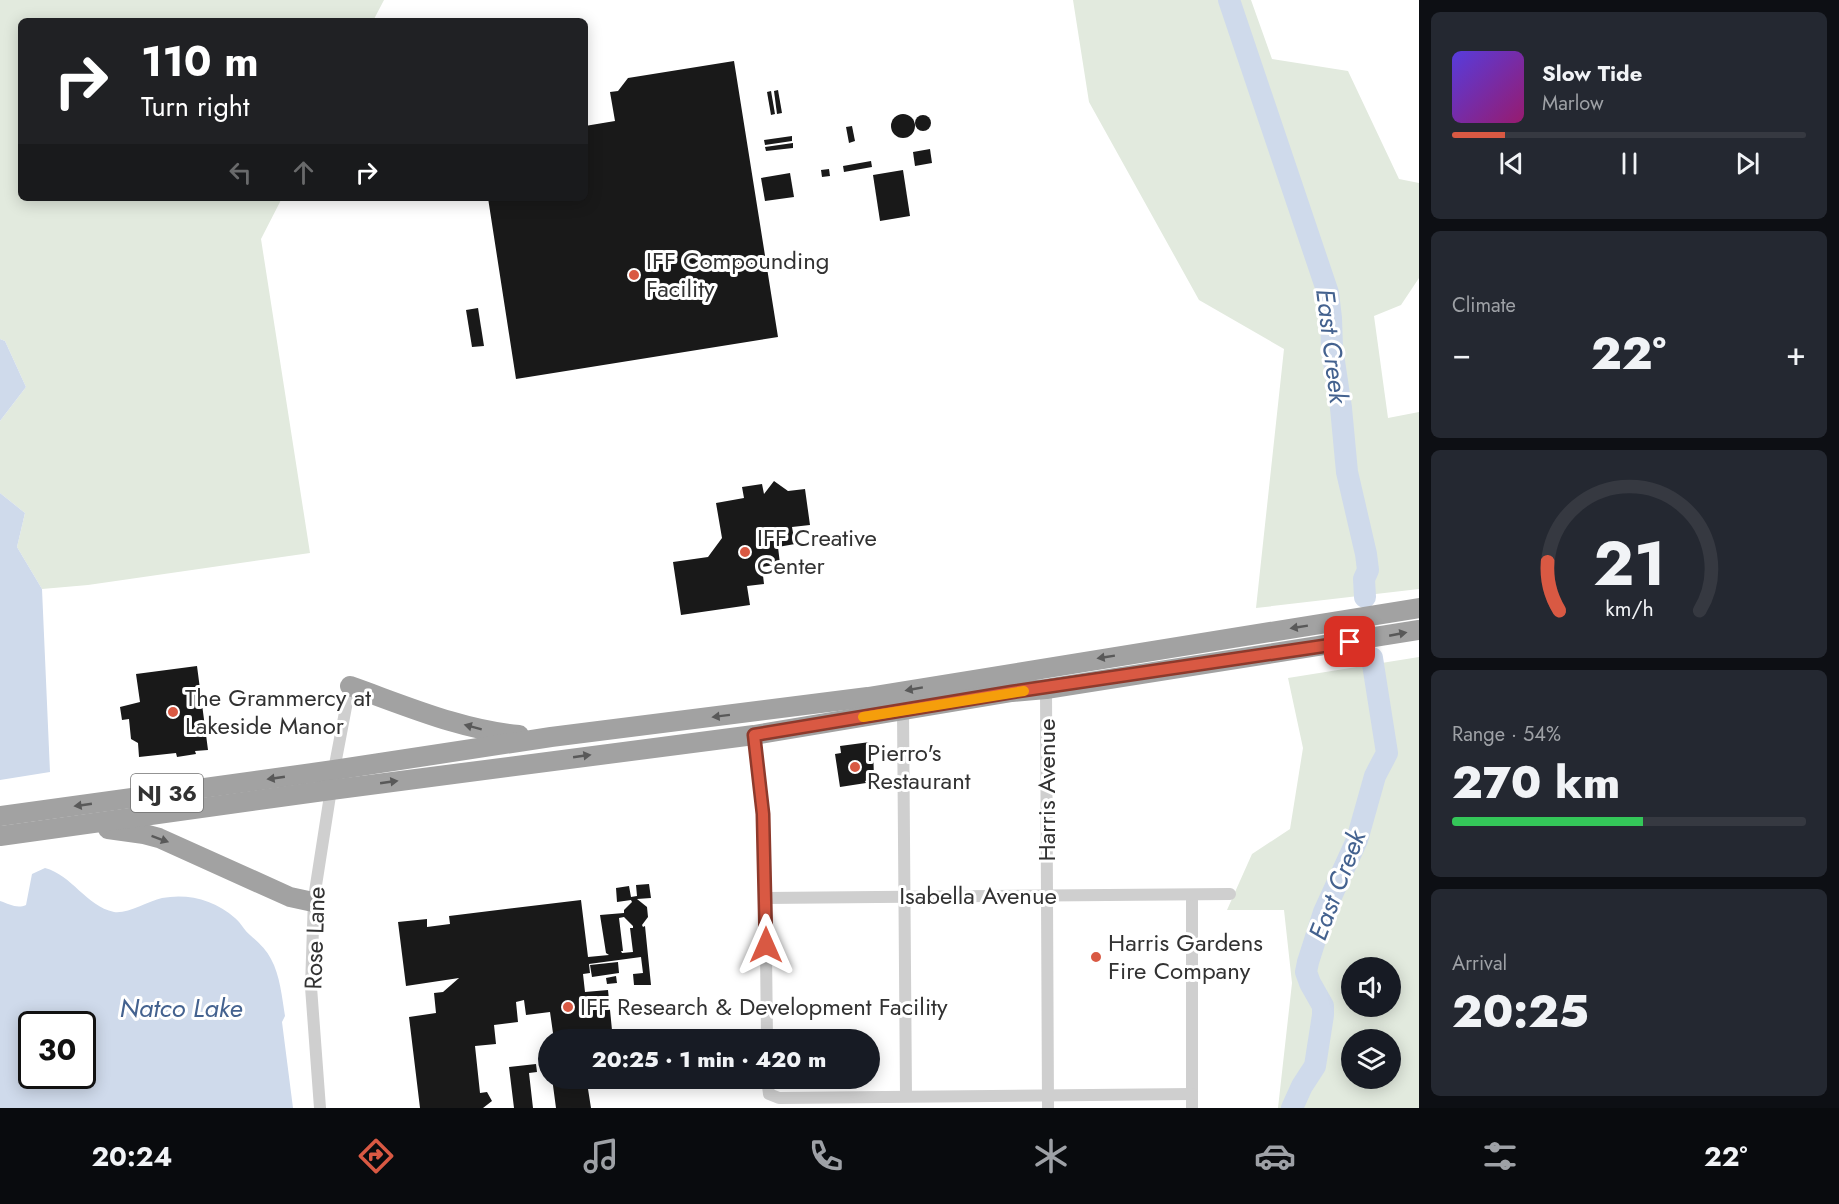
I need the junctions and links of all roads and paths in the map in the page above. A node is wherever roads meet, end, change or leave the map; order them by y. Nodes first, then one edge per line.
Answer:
1 (1419, 608) edge
2 (1419, 630) edge
3 (350, 687) joint
4 (1046, 688) junction
5 (903, 711) junction
6 (754, 735) junction
7 (551, 737) junction
8 (334, 770) junction
9 (331, 790) junction
10 (0, 816) edge
11 (82, 826) junction
12 (0, 837) edge
13 (1230, 894) dead end
14 (903, 896) junction
15 (1047, 896) junction
16 (1192, 896) junction
17 (765, 898) junction
18 (313, 902) junction
19 (767, 1029) edge
20 (768, 1089) edge
21 (1192, 1094) junction
22 (906, 1096) junction
23 (1048, 1102) edge
24 (320, 1108) edge
25 (1192, 1108) edge

1 -> 7 highway, NJ 36
4 -> 2 highway, NJ 36
7 -> 3 highway
3 - 8 street, Rose Lane
4 - 5 highway, NJ 36
4 - 15 street, Harris Avenue
5 - 6 highway, NJ 36
5 - 14 street
9 -> 6 highway, NJ 36
6 - 17 street
7 - 8 highway, NJ 36
8 - 9 street, Rose Lane
8 -> 10 highway, NJ 36
9 - 11 highway, NJ 36
9 - 18 street, Rose Lane
11 - 12 highway, NJ 36
11 -> 18 highway
13 - 16 street, Isabella Avenue
14 - 15 street, Isabella Avenue
14 - 17 street, Isabella Avenue
14 - 22 street
15 - 16 street, Isabella Avenue
15 - 23 street, Harris Avenue
16 - 21 street
17 - 19 street
18 - 24 street, Rose Lane
20 - 22 street
21 - 23 street
21 - 25 street
22 - 23 street

